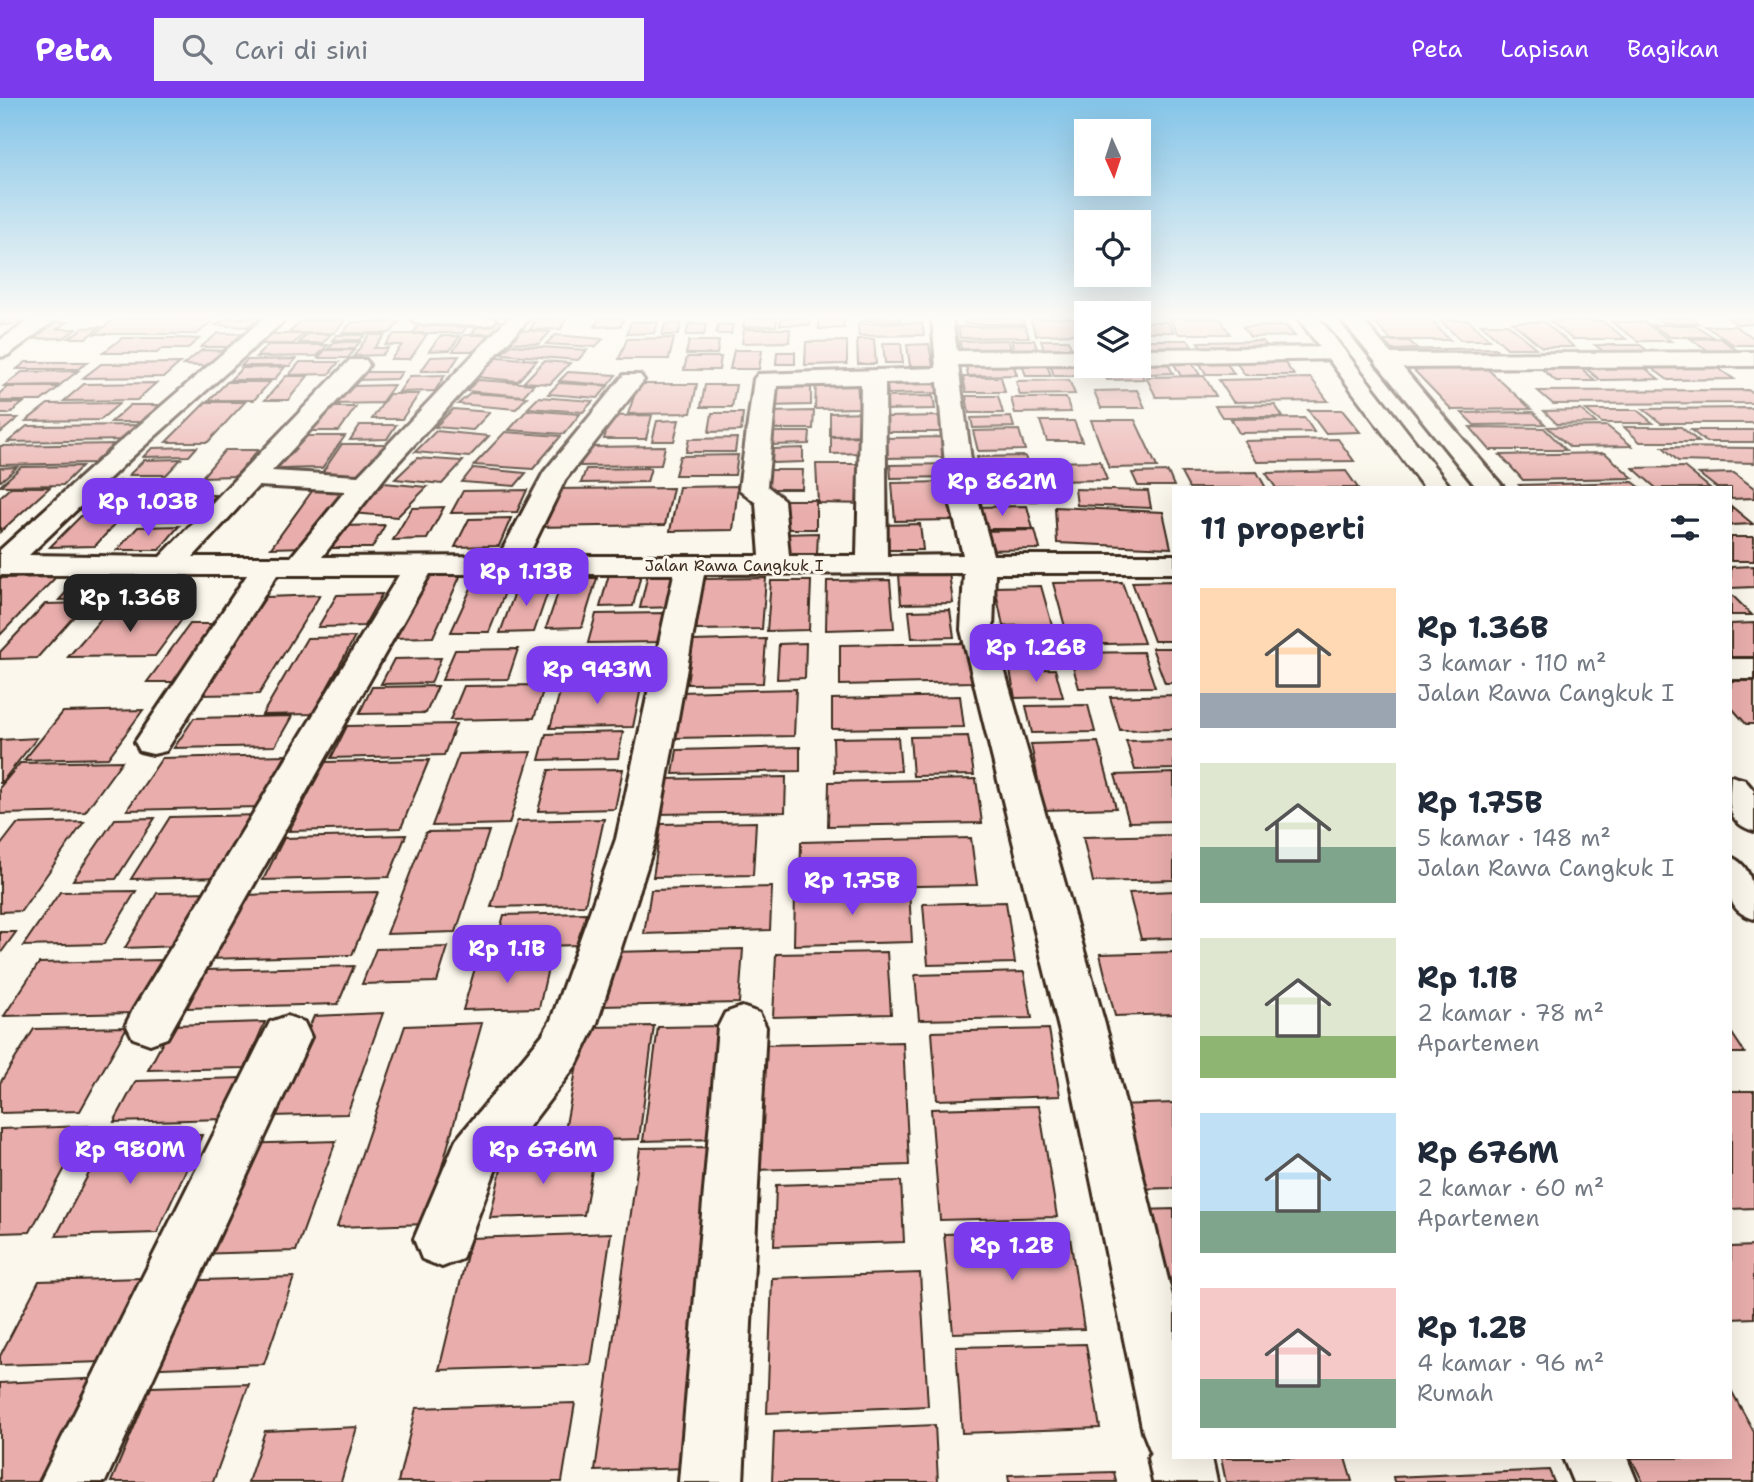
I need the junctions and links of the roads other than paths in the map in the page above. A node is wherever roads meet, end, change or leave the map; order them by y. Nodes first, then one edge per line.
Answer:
1 (203, 383) edge
2 (342, 383) edge
3 (456, 383) edge
4 (630, 383) edge
5 (766, 383) edge
6 (873, 383) edge
7 (948, 383) edge
8 (1357, 383) edge
9 (1404, 383) edge
10 (254, 478) junction
11 (365, 484) junction
12 (1436, 486) edge
13 (1489, 486) edge
14 (1, 564) edge
15 (775, 564) junction
16 (1172, 564) edge
17 (419, 565) junction
18 (509, 565) junction
19 (691, 565) junction
20 (872, 565) junction
21 (980, 565) junction
22 (168, 566) junction
23 (284, 566) junction
24 (1732, 669) edge
25 (1754, 669) edge
26 (153, 742) dead end
27 (1732, 874) edge
28 (1754, 903) edge
29 (150, 1024) dead end
30 (742, 1027) dead end
31 (287, 1037) dead end
32 (442, 1240) dead end
33 (1172, 1423) edge
34 (1180, 1459) edge
35 (1595, 1459) edge
36 (72, 1482) edge
37 (711, 1482) edge
38 (1185, 1482) edge
39 (1605, 1482) edge

1 - 14 street
2 - 10 street
3 - 11 street
4 - 18 street
5 - 15 street
6 - 20 street
7 - 21 street
8 - 12 street
9 - 13 street
10 - 11 street
10 - 22 street
11 - 23 street
14 - 22 street, Jalan Rawa Cangkuk I
15 - 19 street, Jalan Rawa Cangkuk I
15 - 20 street, Jalan Rawa Cangkuk I
16 - 21 street, Jalan Rawa Cangkuk I
17 - 18 street, Jalan Rawa Cangkuk I
17 - 23 street, Jalan Rawa Cangkuk I
17 - 29 street
18 - 19 street, Jalan Rawa Cangkuk I
19 - 32 street
20 - 21 street, Jalan Rawa Cangkuk I
21 - 33 street
22 - 23 street, Jalan Rawa Cangkuk I
23 - 26 street
24 - 25 street
27 - 28 street
30 - 37 street
31 - 36 street
34 - 38 street
35 - 39 street

